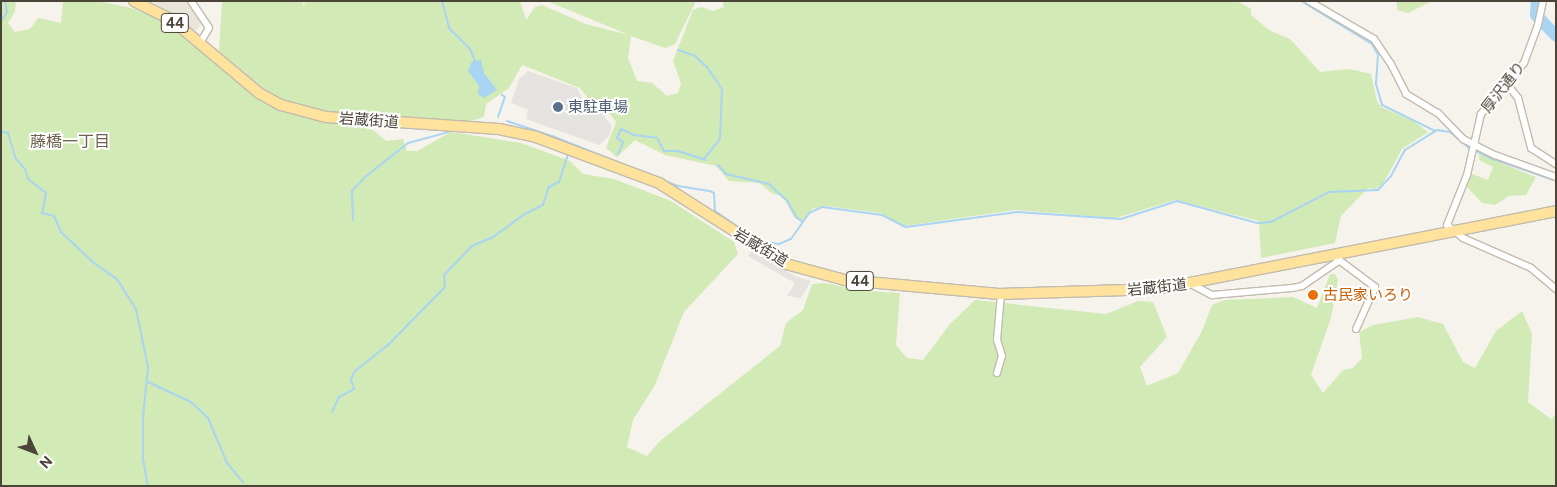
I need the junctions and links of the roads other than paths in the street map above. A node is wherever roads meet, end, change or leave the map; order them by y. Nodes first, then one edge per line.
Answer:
1 (134, 1) edge
2 (191, 1) edge
3 (1308, 1) edge
4 (1543, 1) edge
5 (200, 43) junction
6 (1507, 84) junction
7 (1473, 147) junction
8 (1556, 164) edge
9 (1556, 177) edge
10 (1556, 211) edge
11 (1454, 232) junction
12 (1340, 256) junction
13 (1190, 284) junction
14 (1556, 289) edge
15 (1001, 294) junction
16 (1356, 330) dead end
17 (997, 373) dead end

1 - 5 main road, 岩蔵街道 / 44
2 - 5 street
3 - 7 street
4 - 6 street, 厚沢通り
5 - 15 main road, 岩蔵街道 / 44
6 - 7 street, 厚沢通り
6 - 8 street
7 - 9 street
7 - 11 street, 厚沢通り
10 - 11 main road, 岩蔵街道 / 44
11 - 12 main road, 岩蔵街道 / 44
11 - 14 street
12 - 13 main road, 岩蔵街道 / 44
12 - 13 street
12 - 16 street
13 - 15 main road, 岩蔵街道 / 44
15 - 17 street

